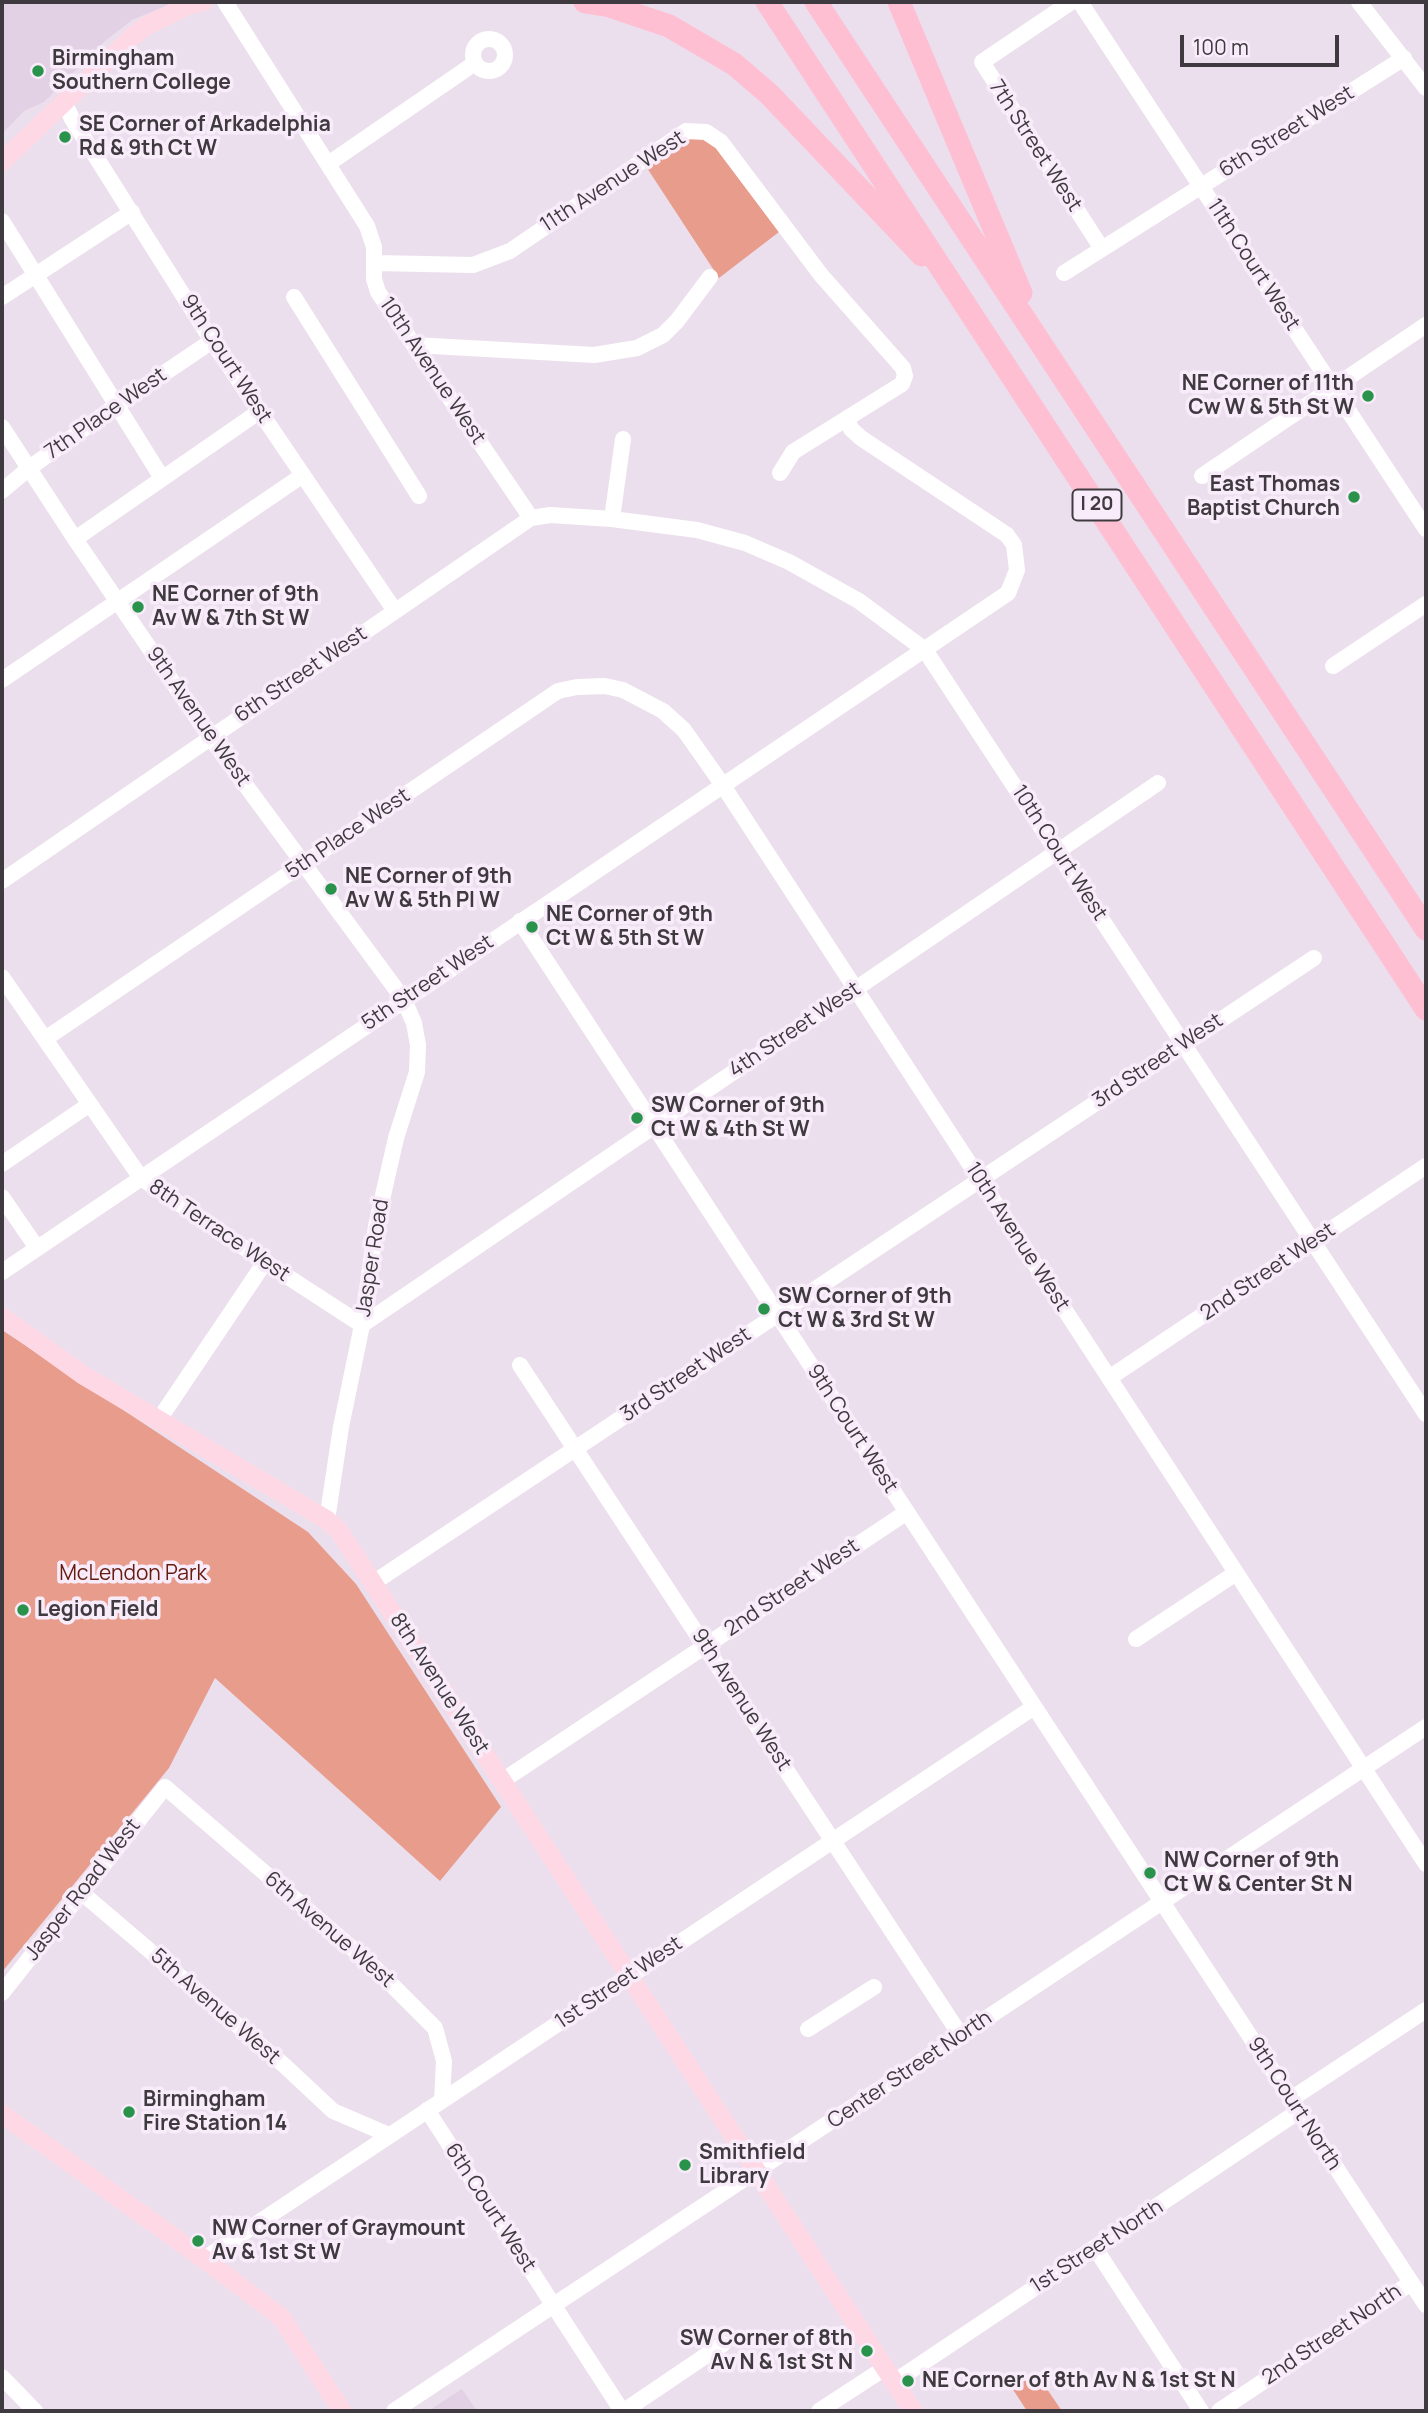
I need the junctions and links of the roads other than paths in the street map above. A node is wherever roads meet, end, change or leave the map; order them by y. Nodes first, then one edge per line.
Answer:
1 (225, 2) edge
2 (585, 2) edge
3 (767, 2) edge
4 (816, 2) edge
5 (899, 2) edge
6 (1071, 2) edge
7 (1080, 2) edge
8 (1359, 2) edge
9 (193, 3) edge
10 (1404, 58) junction
11 (475, 64) dead end
12 (1426, 88) edge
13 (64, 101) junction
14 (3, 160) edge
15 (328, 164) junction
16 (1201, 186) junction
17 (132, 212) junction
18 (2, 221) edge
19 (1102, 249) junction
20 (375, 263) junction
21 (1064, 273) dead end
22 (35, 275) junction
23 (710, 277) dead end
24 (959, 293) junction
25 (2, 297) edge
26 (294, 297) dead end
27 (1426, 325) edge
28 (212, 341) junction
29 (414, 345) junction
30 (1063, 377) junction
31 (1334, 387) junction
32 (117, 405) junction
33 (260, 411) junction
34 (848, 419) junction
35 (2, 427) edge
36 (623, 439) dead end
37 (28, 469) junction
38 (780, 473) dead end
39 (303, 475) junction
40 (1202, 476) dead end
41 (162, 478) junction
42 (2, 491) edge
43 (419, 496) dead end
44 (531, 518) junction
45 (612, 519) junction
46 (1426, 529) edge
47 (75, 539) junction
48 (117, 601) junction
49 (1426, 604) edge
50 (395, 611) junction
51 (925, 650) junction
52 (1333, 666) dead end
53 (2, 680) edge
54 (663, 711) joint
55 (210, 737) junction
56 (1158, 783) dead end
57 (722, 784) junction
58 (1057, 851) junction
59 (303, 864) junction
60 (2, 881) edge
61 (520, 921) junction
62 (1426, 929) edge
63 (1314, 958) dead end
64 (2, 976) edge
65 (855, 989) junction
66 (404, 1000) junction
67 (1426, 1009) edge
68 (45, 1039) junction
69 (1185, 1044) junction
70 (90, 1104) junction
71 (654, 1126) junction
72 (2, 1164) edge
73 (1426, 1166) edge
74 (141, 1178) junction
75 (980, 1180) junction
76 (2, 1197) edge
77 (1314, 1241) junction
78 (37, 1248) junction
79 (265, 1262) junction
80 (2, 1272) edge
81 (777, 1315) junction
82 (2, 1317) edge
83 (362, 1325) junction
84 (520, 1365) dead end
85 (1109, 1378) junction
86 (1426, 1414) edge
87 (158, 1421) junction
88 (575, 1449) junction
89 (907, 1512) junction
90 (327, 1520) junction
91 (1236, 1573) junction
92 (373, 1583) junction
93 (1136, 1639) dead end
94 (705, 1646) junction
95 (1034, 1707) junction
96 (1426, 1727) edge
97 (1363, 1769) junction
98 (502, 1781) junction
99 (165, 1787) joint
100 (833, 1840) junction
101 (1426, 1864) edge
102 (82, 1893) junction
103 (1162, 1902) junction
104 (629, 1976) junction
105 (874, 1987) dead end
106 (2, 1993) edge
107 (1426, 2010) edge
108 (808, 2029) dead end
109 (961, 2036) junction
110 (442, 2101) junction
111 (1295, 2105) junction
112 (427, 2110) junction
113 (2, 2114) edge
114 (388, 2135) junction
115 (757, 2172) junction
116 (1095, 2248) junction
117 (204, 2259) junction
118 (1412, 2283) junction
119 (1424, 2298) edge
120 (554, 2305) junction
121 (723, 2344) dead end
122 (889, 2375) junction
123 (2, 2376) edge
124 (35, 2411) edge
125 (342, 2411) edge
126 (394, 2411) edge
127 (623, 2411) edge
128 (819, 2411) edge
129 (913, 2411) edge
130 (1201, 2411) edge
131 (1219, 2411) edge

1 - 15 street, 10th Avenue West
2 - 24 highway
3 - 24 highway, I 20
4 - 30 highway, I 20
5 - 30 highway
6 - 19 street, 7th Street West
7 - 16 street, 11th Court West
8 - 10 street
9 - 13 main road
10 - 12 street
10 - 16 street, 6th Street West
11 - 15 street
13 - 14 main road
13 - 17 street, 9th Court West
15 - 20 street, 10th Avenue West
16 - 19 street, 6th Street West
16 - 31 street, 11th Court West
17 - 22 street
17 - 28 street, 9th Court West
18 - 22 street
19 - 21 street, 6th Street West
20 - 29 street, 10th Avenue West
20 - 34 street, 11th Avenue West
22 - 25 street
22 - 32 street
23 - 29 street
24 - 67 highway, I 20
26 - 43 street
27 - 31 street
28 - 32 street, 7th Place West
28 - 33 street, 9th Court West
29 - 44 street, 10th Avenue West
30 - 62 highway, I 20
31 - 40 street
31 - 46 street, 11th Court West
32 - 37 street, 7th Place West
32 - 41 street
33 - 39 street, 9th Court West
33 - 41 street
34 - 38 street
34 - 51 street, 5th Street West
35 - 37 street, 9th Avenue West
36 - 45 street
37 - 42 street, 7th Place West
37 - 47 street, 9th Avenue West
39 - 48 street
39 - 50 street, 9th Court West
41 - 47 street
44 - 45 street, 10th Court West
44 - 50 street, 6th Street West
45 - 51 street, 10th Court West
47 - 48 street, 9th Avenue West
48 - 53 street
48 - 55 street, 9th Avenue West
49 - 52 street
50 - 55 street, 6th Street West
51 - 57 street, 5th Street West
51 - 58 street, 10th Court West
54 - 57 street, 10th Avenue West
54 - 59 street, 5th Place West
55 - 59 street, 9th Avenue West
55 - 60 street, 6th Street West
56 - 58 street, 4th Street West
57 - 61 street, 5th Street West
57 - 65 street, 10th Avenue West
58 - 65 street, 4th Street West
58 - 69 street, 10th Court West
59 - 66 street, 9th Avenue West
59 - 68 street, 5th Place West
61 - 66 street, 5th Street West
61 - 71 street, 9th Court West
63 - 69 street, 3rd Street West
64 - 68 street, 8th Terrace West
65 - 71 street, 4th Street West
65 - 75 street, 10th Avenue West
66 - 74 street, 5th Street West
66 - 83 street, Jasper Road
68 - 70 street, 8th Terrace West
69 - 75 street, 3rd Street West
69 - 77 street, 10th Court West
70 - 72 street
70 - 74 street, 8th Terrace West
71 - 81 street, 9th Court West
71 - 83 street, 4th Street West
73 - 77 street, 2nd Street West
74 - 78 street, 5th Street West
74 - 79 street, 8th Terrace West
75 - 81 street, 3rd Street West
75 - 85 street, 10th Avenue West
76 - 78 street
77 - 85 street, 2nd Street West
77 - 86 street, 10th Court West
78 - 80 street, 5th Street West
79 - 83 street, 8th Terrace West
79 - 87 street
81 - 88 street, 3rd Street West
81 - 89 street, 9th Court West
82 - 87 main road, 8th Avenue West
83 - 90 street, Jasper Road
84 - 88 street, 9th Avenue West
85 - 91 street, 10th Avenue West
87 - 90 main road, 8th Avenue West
88 - 92 street, 3rd Street West
88 - 94 street, 9th Avenue West
89 - 94 street, 2nd Street West
89 - 95 street, 9th Court West
90 - 92 main road, 8th Avenue West
91 - 93 street
91 - 97 street, 10th Avenue West
92 - 98 main road, 8th Avenue West
94 - 98 street, 2nd Street West
94 - 100 street, 9th Avenue West
95 - 100 street, 1st Street West
95 - 103 street, 9th Court West
96 - 97 street, Center Street North
97 - 101 street, 10th Avenue West
97 - 103 street, Center Street North
98 - 104 main road, 8th Avenue West
99 - 102 street, Jasper Road West
99 - 110 street, 6th Avenue West
100 - 104 street, 1st Street West
100 - 109 street, 9th Avenue West
102 - 106 street, Jasper Road West
102 - 114 street, 5th Avenue West
103 - 109 street, Center Street North
103 - 111 street, 9th Court North
104 - 110 street, 1st Street West
104 - 115 main road, 8th Avenue West
105 - 108 street
107 - 111 street, 1st Street North
109 - 115 street, Center Street North
110 - 112 street, 1st Street West
111 - 116 street, 1st Street North
111 - 118 street, 9th Court North
112 - 114 street, 1st Street West
112 - 120 street, 6th Court West
113 - 117 main road
114 - 117 street, 1st Street West
115 - 120 street, Center Street North
115 - 122 main road, 8th Avenue West
116 - 122 street, 1st Street North
116 - 130 street
117 - 125 main road
118 - 119 street, 9th Court North
118 - 131 street, 2nd Street North
120 - 126 street, Center Street North
120 - 127 street, 6th Court West
121 - 127 street
122 - 128 street, 1st Street North
122 - 129 main road, 8th Avenue West
123 - 124 street

